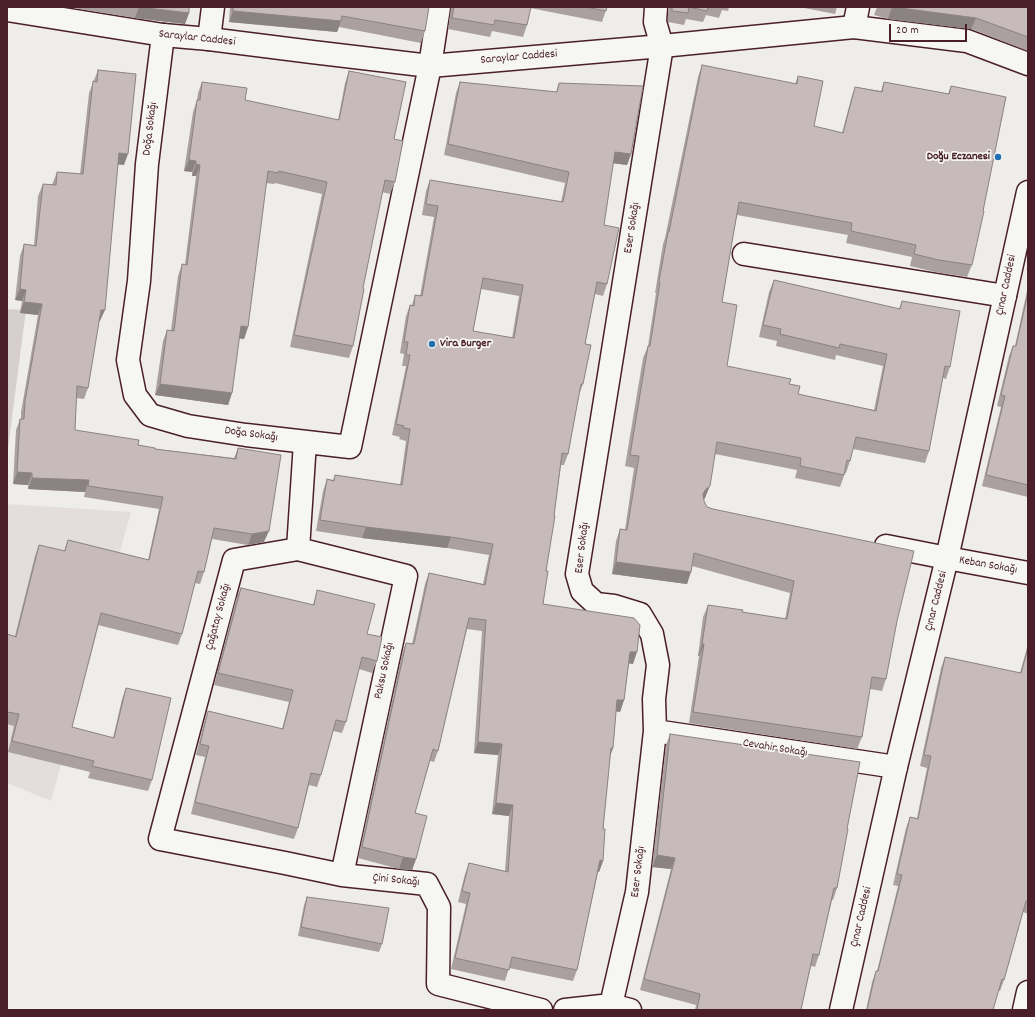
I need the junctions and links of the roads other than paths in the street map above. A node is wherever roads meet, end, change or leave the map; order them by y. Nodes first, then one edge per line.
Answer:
1 (213, 7) edge
2 (439, 7) edge
3 (656, 7) edge
4 (13, 10) edge
5 (856, 17) edge
6 (163, 36) junction
7 (209, 39) junction
8 (662, 46) junction
9 (1028, 64) edge
10 (430, 66) junction
11 (1028, 192) edge
12 (744, 254) dead end
13 (1005, 296) junction
14 (305, 442) junction
15 (864, 541) edge
16 (298, 549) junction
17 (947, 558) junction
18 (1028, 573) edge
19 (655, 731) junction
20 (896, 767) junction
21 (160, 839) joint
22 (342, 875) junction
23 (1028, 992) edge
24 (620, 1007) edge
25 (541, 1010) edge
26 (565, 1010) edge
27 (842, 1010) edge
28 (1024, 1010) edge

1 - 7 street
2 - 10 street
3 - 8 street
4 - 6 street, Saraylar Caddesi
5 - 8 street, Saraylar Caddesi
5 - 9 street, Saraylar Caddesi
6 - 7 street, Saraylar Caddesi
6 - 14 street, Doğa Sokağı
7 - 10 street, Saraylar Caddesi
8 - 10 street, Saraylar Caddesi
8 - 19 street, Eser Sokağı
10 - 14 street, Doğa Sokağı
11 - 13 street, Çınar Caddesi
12 - 13 street
13 - 17 street, Çınar Caddesi
14 - 16 street
15 - 17 street, Keban Sokağı
16 - 21 street, Çağatay Sokağı
16 - 22 street, Paksu Sokağı
17 - 18 street, Keban Sokağı
17 - 20 street, Çınar Caddesi
19 - 20 street, Cevahir Sokağı
19 - 24 street, Eser Sokağı
20 - 27 street, Çınar Caddesi
21 - 22 street, Çini Sokağı
22 - 25 street, Çini Sokağı
23 - 28 street
24 - 26 street

